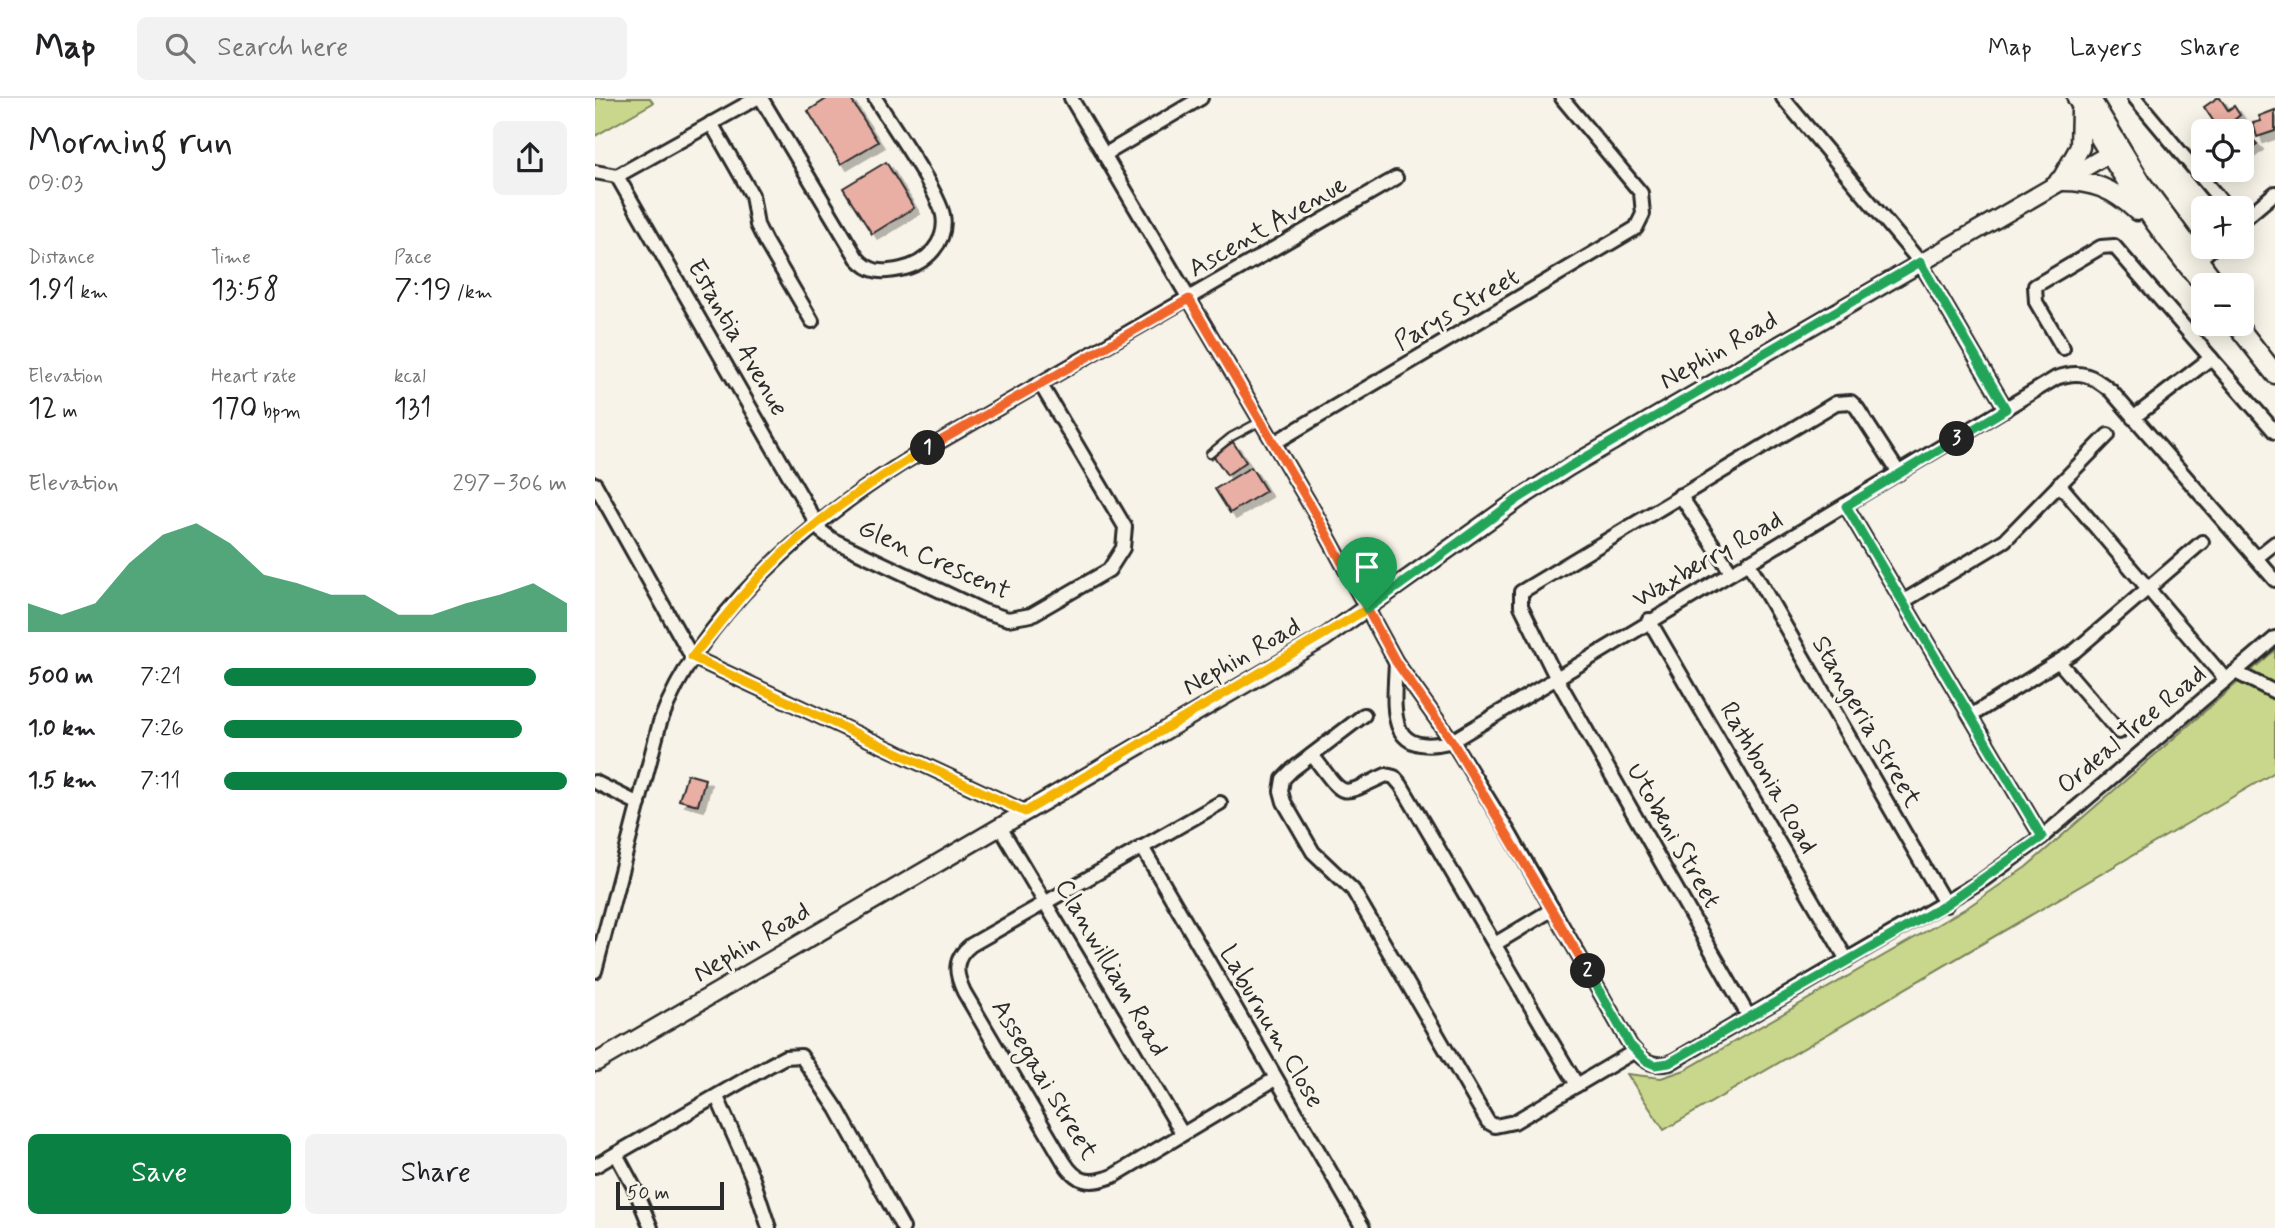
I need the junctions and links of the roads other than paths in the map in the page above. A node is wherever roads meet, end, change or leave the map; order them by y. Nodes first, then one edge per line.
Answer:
1 (759, 98) edge
2 (875, 98) edge
3 (1071, 98) edge
4 (1201, 98) edge
5 (1562, 98) edge
6 (1783, 98) edge
7 (2081, 98) edge
8 (2135, 98) edge
9 (711, 123) junction
10 (2114, 151) junction
11 (1104, 155) junction
12 (595, 172) edge
13 (617, 176) junction
14 (1396, 178) dead end
15 (2061, 180) junction
16 (2275, 193) edge
17 (2217, 196) edge
18 (2254, 211) edge
19 (2162, 236) junction
20 (2200, 259) edge
21 (1920, 262) junction
22 (2194, 265) junction
23 (2198, 273) edge
24 (2203, 273) edge
25 (1189, 299) junction
26 (812, 321) dead end
27 (2254, 331) edge
28 (2245, 336) edge
29 (2063, 348) dead end
30 (2275, 356) edge
31 (2211, 358) junction
32 (2275, 374) edge
33 (1041, 385) junction
34 (2006, 409) junction
35 (2133, 418) junction
36 (1261, 421) junction
37 (2275, 432) edge
38 (2108, 435) dead end
39 (1274, 443) junction
40 (1210, 454) dead end
41 (1899, 473) junction
42 (595, 484) edge
43 (2059, 484) junction
44 (1681, 495) junction
45 (1846, 506) junction
46 (816, 524) junction
47 (2202, 542) dead end
48 (2275, 543) edge
49 (2256, 558) junction
50 (1748, 562) junction
51 (1731, 572) junction
52 (2275, 580) edge
53 (2147, 588) junction
54 (1904, 601) junction
55 (1367, 609) junction
56 (1649, 620) junction
57 (2275, 638) edge
58 (692, 657) junction
59 (1396, 662) junction
60 (2059, 662) junction
61 (2230, 676) junction
62 (1556, 677) junction
63 (2275, 692) edge
64 (1364, 715) dead end
65 (1972, 715) junction
66 (2119, 732) dead end
67 (1452, 741) junction
68 (1312, 755) junction
69 (595, 782) edge
70 (1220, 803) dead end
71 (639, 804) junction
72 (1025, 812) junction
73 (1000, 827) junction
74 (2042, 837) junction
75 (1142, 848) junction
76 (1046, 904) junction
77 (1945, 905) junction
78 (1553, 909) junction
79 (1495, 944) junction
80 (1847, 960) junction
81 (596, 963) edge
82 (1749, 1017) junction
83 (1635, 1051) junction
84 (595, 1063) edge
85 (1275, 1079) junction
86 (1577, 1085) junction
87 (717, 1097) junction
88 (1182, 1133) junction
89 (616, 1154) junction
90 (595, 1166) edge
91 (651, 1228) edge
92 (769, 1228) edge
93 (903, 1228) edge
94 (1363, 1228) edge

1 - 2 street
1 - 9 street
3 - 11 street
4 - 11 street
5 - 39 street, Parys Street
6 - 21 street
7 - 10 main road
7 - 15 main road
8 - 17 street
9 - 13 street
9 - 26 street
10 - 15 street, Nephin Road
10 - 19 main road
10 - 22 main road
11 - 25 street
12 - 13 street
13 - 46 street, Estantia Avenue
14 - 25 street, Ascent Avenue
15 - 19 main road
15 - 21 street, Nephin Road
16 - 18 street
19 - 22 main road
20 - 22 street
21 - 34 street
21 - 55 street, Nephin Road
22 - 23 main road
22 - 24 main road
25 - 33 street, Ascent Avenue
25 - 36 street
27 - 30 main road
28 - 32 main road
29 - 31 street
31 - 35 street
31 - 37 street
33 - 46 street, Ascent Avenue
33 - 46 street, Glen Crescent
34 - 35 street, Waxberry Road
34 - 41 street, Waxberry Road
35 - 49 street
36 - 39 street
36 - 40 lane
38 - 43 street
39 - 55 street
41 - 44 street
41 - 45 street, Waxberry Road
42 - 58 street
43 - 53 street
43 - 54 street
44 - 51 street
44 - 62 street, Utobeni Street
45 - 50 street, Waxberry Road
45 - 54 street
46 - 58 street, Ascent Avenue
47 - 53 street
48 - 49 street
49 - 52 street
50 - 51 street, Waxberry Road
50 - 77 street, Stangeria Street
51 - 56 street, Waxberry Road
53 - 60 street
53 - 61 street
54 - 65 street
55 - 59 street
55 - 72 street, Nephin Road
56 - 62 street, Waxberry Road
56 - 80 street, Rathbonia Road
57 - 61 street, Ordeal Tree Road
58 - 71 street, Ascent Avenue
58 - 72 street
59 - 67 street
59 - 67 street, Waxberry Road
60 - 65 street
60 - 66 street
61 - 63 street
61 - 74 street, Ordeal Tree Road
62 - 67 street, Waxberry Road
62 - 82 street, Utobeni Street
64 - 68 street
65 - 74 street
67 - 78 street
68 - 79 street
68 - 86 street
69 - 71 street
70 - 75 street
71 - 81 street, Ascent Avenue
72 - 73 street, Nephin Road
73 - 76 street, Clanwilliam Road
73 - 84 street, Nephin Road
74 - 77 street, Ordeal Tree Road
75 - 76 street
75 - 85 street, Laburnum Close
76 - 88 street, Clanwilliam Road
76 - 88 street, Assegaai Street
77 - 80 street, Ordeal Tree Road
78 - 79 street
78 - 83 street
79 - 86 street
80 - 82 street, Ordeal Tree Road
82 - 83 street, Ordeal Tree Road
83 - 86 street
85 - 88 street
85 - 94 street, Laburnum Close
87 - 89 street
87 - 92 street
87 - 93 street
89 - 90 street
89 - 91 street

